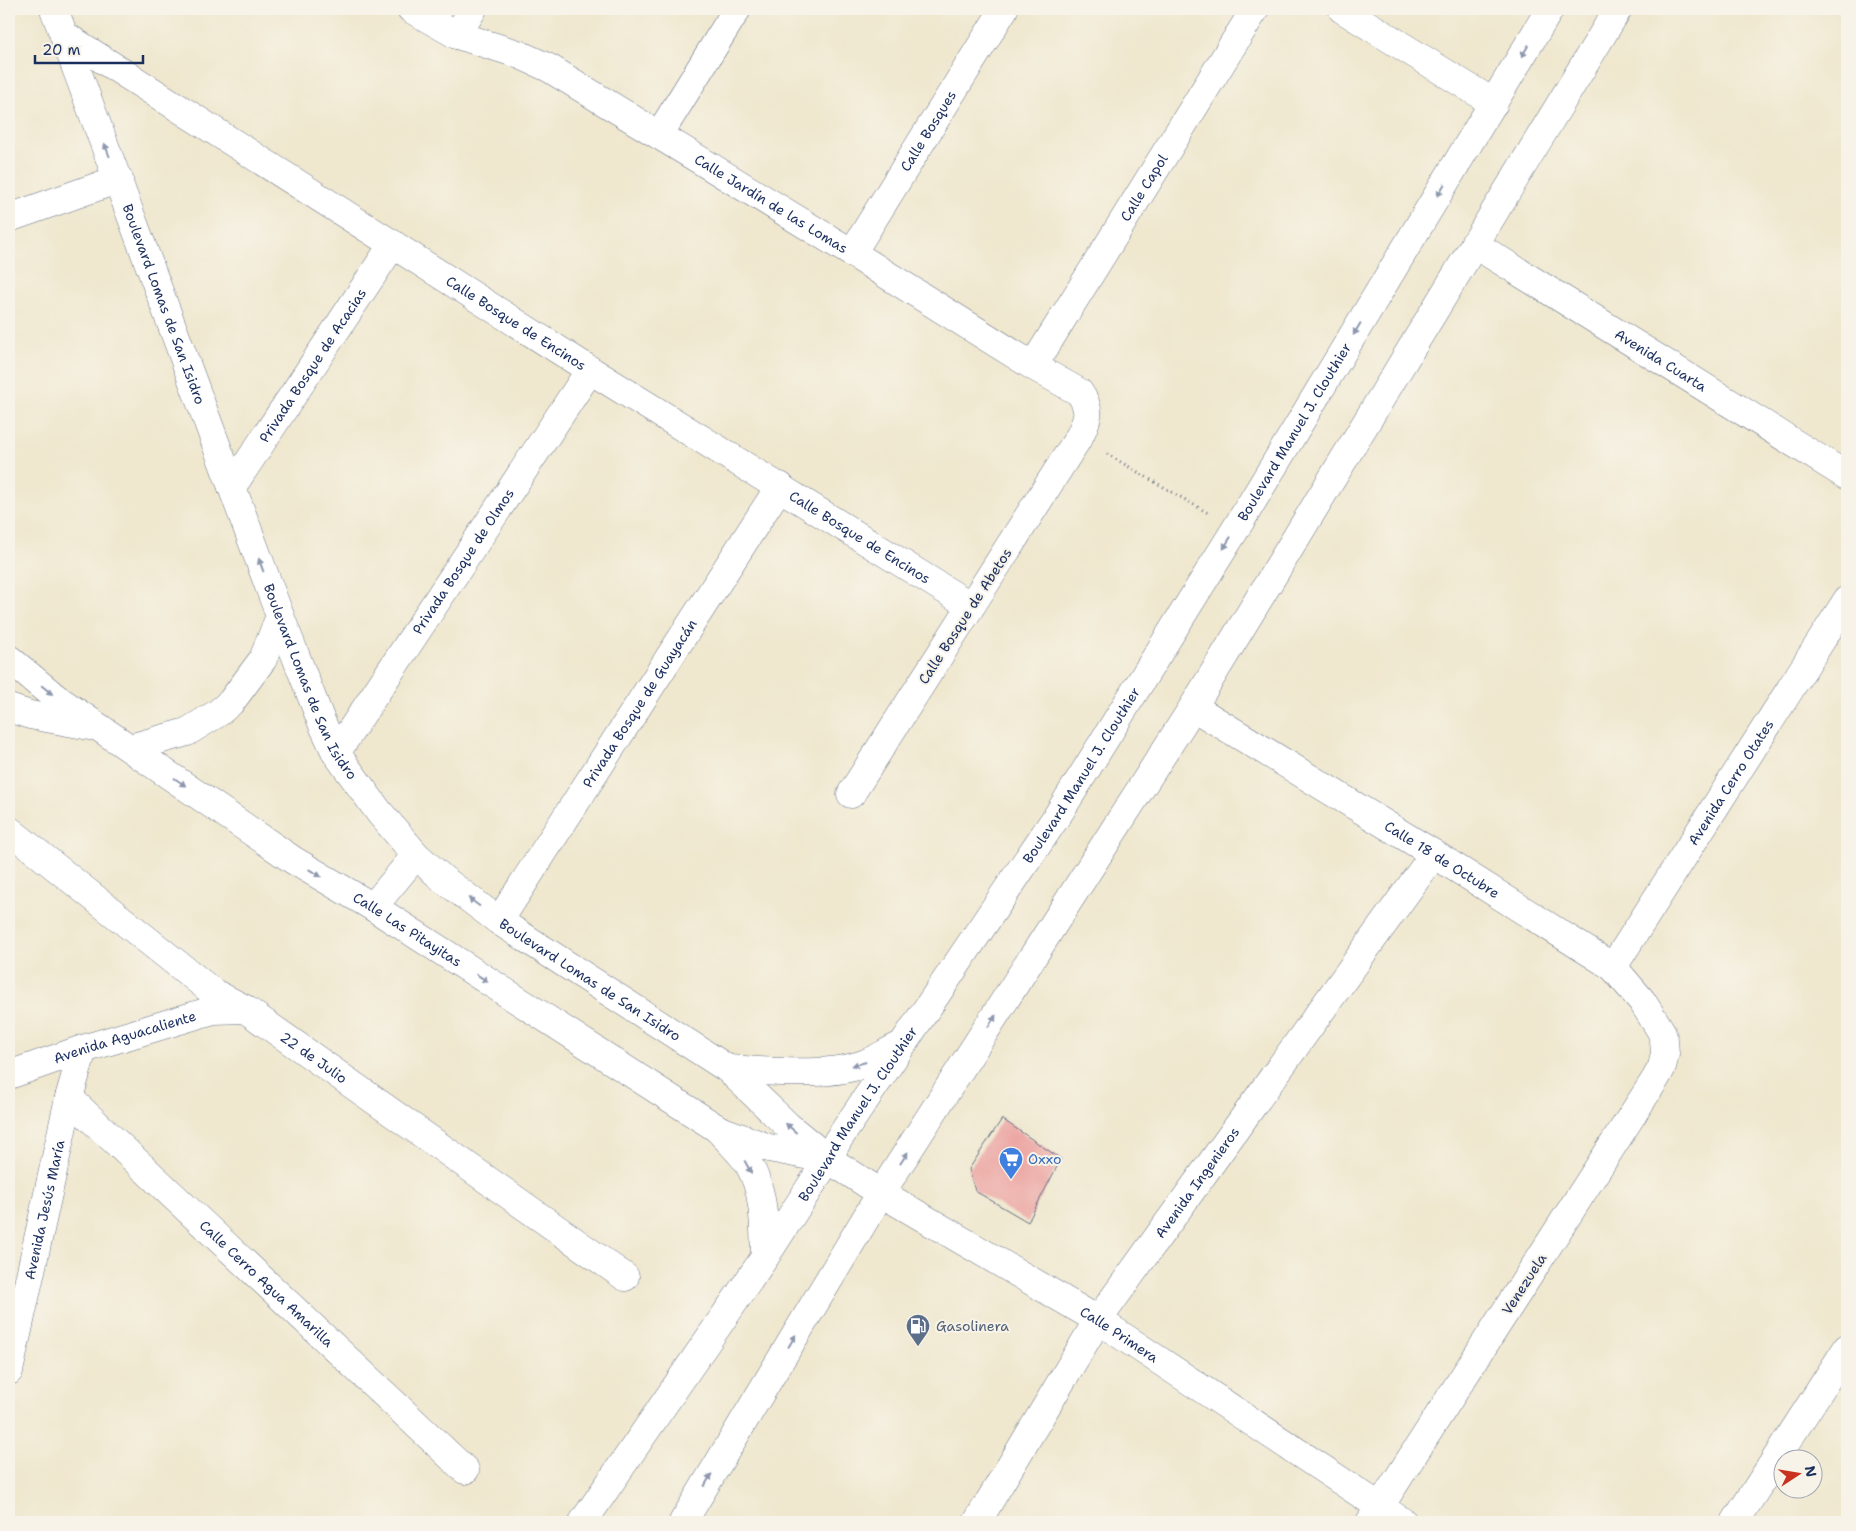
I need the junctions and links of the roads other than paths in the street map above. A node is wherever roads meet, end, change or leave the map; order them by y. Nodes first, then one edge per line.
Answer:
1 (54, 9) edge
2 (411, 9) edge
3 (473, 9) edge
4 (738, 9) edge
5 (1004, 9) edge
6 (1255, 9) edge
7 (1342, 9) edge
8 (1550, 9) edge
9 (1618, 9) edge
10 (64, 35) junction
11 (457, 35) junction
12 (1494, 103) junction
13 (659, 135) junction
14 (119, 179) junction
15 (9, 218) edge
16 (393, 244) junction
17 (1474, 244) junction
18 (852, 253) junction
19 (1032, 366) junction
20 (590, 370) junction
21 (1079, 437) joint
22 (1847, 476) edge
23 (780, 486) junction
24 (232, 487) junction
25 (1847, 600) edge
26 (971, 606) junction
27 (280, 616) junction
28 (9, 659) edge
29 (1193, 707) junction
30 (9, 708) edge
31 (99, 728) junction
32 (130, 748) junction
33 (336, 753) junction
34 (851, 794) dead end
35 (9, 830) edge
36 (1434, 854) junction
37 (416, 855) junction
38 (373, 907) junction
39 (499, 921) junction
40 (1613, 966) junction
41 (245, 1009) junction
42 (1664, 1040) joint
43 (903, 1044) junction
44 (82, 1049) junction
45 (728, 1069) junction
46 (9, 1075) edge
47 (69, 1098) junction
48 (718, 1130) junction
49 (828, 1159) junction
50 (881, 1194) junction
51 (765, 1257) junction
52 (626, 1277) dead end
53 (1098, 1320) junction
54 (1847, 1348) edge
55 (9, 1371) edge
56 (465, 1470) dead end
57 (1375, 1514) edge
58 (583, 1522) edge
59 (683, 1522) edge
60 (977, 1522) edge
61 (1403, 1522) edge
62 (1735, 1522) edge

1 - 10 street, Boulevard Lomas de San Isidro
2 - 11 street, Calle Jardín de las Lomas
3 - 11 street
4 - 13 street
5 - 18 street, Calle Bosques
6 - 19 street, Calle Capol
7 - 12 street
8 -> 12 street, Boulevard Manuel J. Clouthier
9 - 17 street
14 -> 10 street, Boulevard Lomas de San Isidro
10 - 16 street, Calle Bosque de Encinos
11 - 13 street, Calle Jardín de las Lomas
12 -> 43 street, Boulevard Manuel J. Clouthier
13 - 18 street, Calle Jardín de las Lomas
14 - 15 street
14 - 24 street, Boulevard Lomas de San Isidro
16 - 20 street, Calle Bosque de Encinos
16 - 24 street, Privada Bosque de Acacias
17 - 22 street, Avenida Cuarta
17 - 29 street
18 - 19 street, Calle Jardín de las Lomas
19 - 21 street, Calle Jardín de las Lomas
20 - 23 street, Calle Bosque de Encinos
20 - 33 street, Privada Bosque de Olmos
21 - 26 street, Calle Bosque de Abetos
23 - 26 street, Calle Bosque de Encinos
23 - 39 street, Privada Bosque de Guayacán
27 -> 24 street, Boulevard Lomas de San Isidro
25 - 40 street, Avenida Cerro Otates
26 - 34 street, Calle Bosque de Abetos
27 - 32 street
27 - 33 street, Boulevard Lomas de San Isidro
28 -> 31 street, Calle Las Pitayitas
29 - 36 street, Calle 18 de Octubre
50 -> 29 street
30 - 31 street
31 - 32 street, Calle Las Pitayitas
32 -> 38 street, Calle Las Pitayitas
33 - 37 street, Boulevard Lomas de San Isidro
35 - 41 street, 22 de Julio
36 - 40 street, Calle 18 de Octubre
36 - 53 street, Avenida Ingenieros
37 - 38 street
39 -> 37 street, Boulevard Lomas de San Isidro
38 -> 48 street, Calle Las Pitayitas
39 - 45 street, Boulevard Lomas de San Isidro
40 - 42 street, Calle 18 de Octubre
41 - 44 street, Avenida Aguacaliente
41 - 52 street, 22 de Julio
42 - 57 street, Venezuela
43 -> 45 street
43 - 49 street, Boulevard Manuel J. Clouthier
44 - 46 street, Avenida Aguacaliente
44 - 47 street, Avenida Jesús María
49 -> 45 street, Boulevard Lomas de San Isidro
47 - 55 street, Avenida Jesús María
47 - 56 street, Calle Cerro Agua Amarilla
48 - 49 street, Calle Las Pitayitas
48 -> 51 street
49 - 50 street, Calle Primera
49 - 51 street, Boulevard Manuel J. Clouthier
50 - 53 street, Calle Primera
59 -> 50 street
51 - 58 street, Boulevard Manuel J. Clouthier
53 - 57 street, Calle Primera
53 - 60 street, Avenida Ingenieros
54 - 62 street
57 - 61 street, Calle Primera

